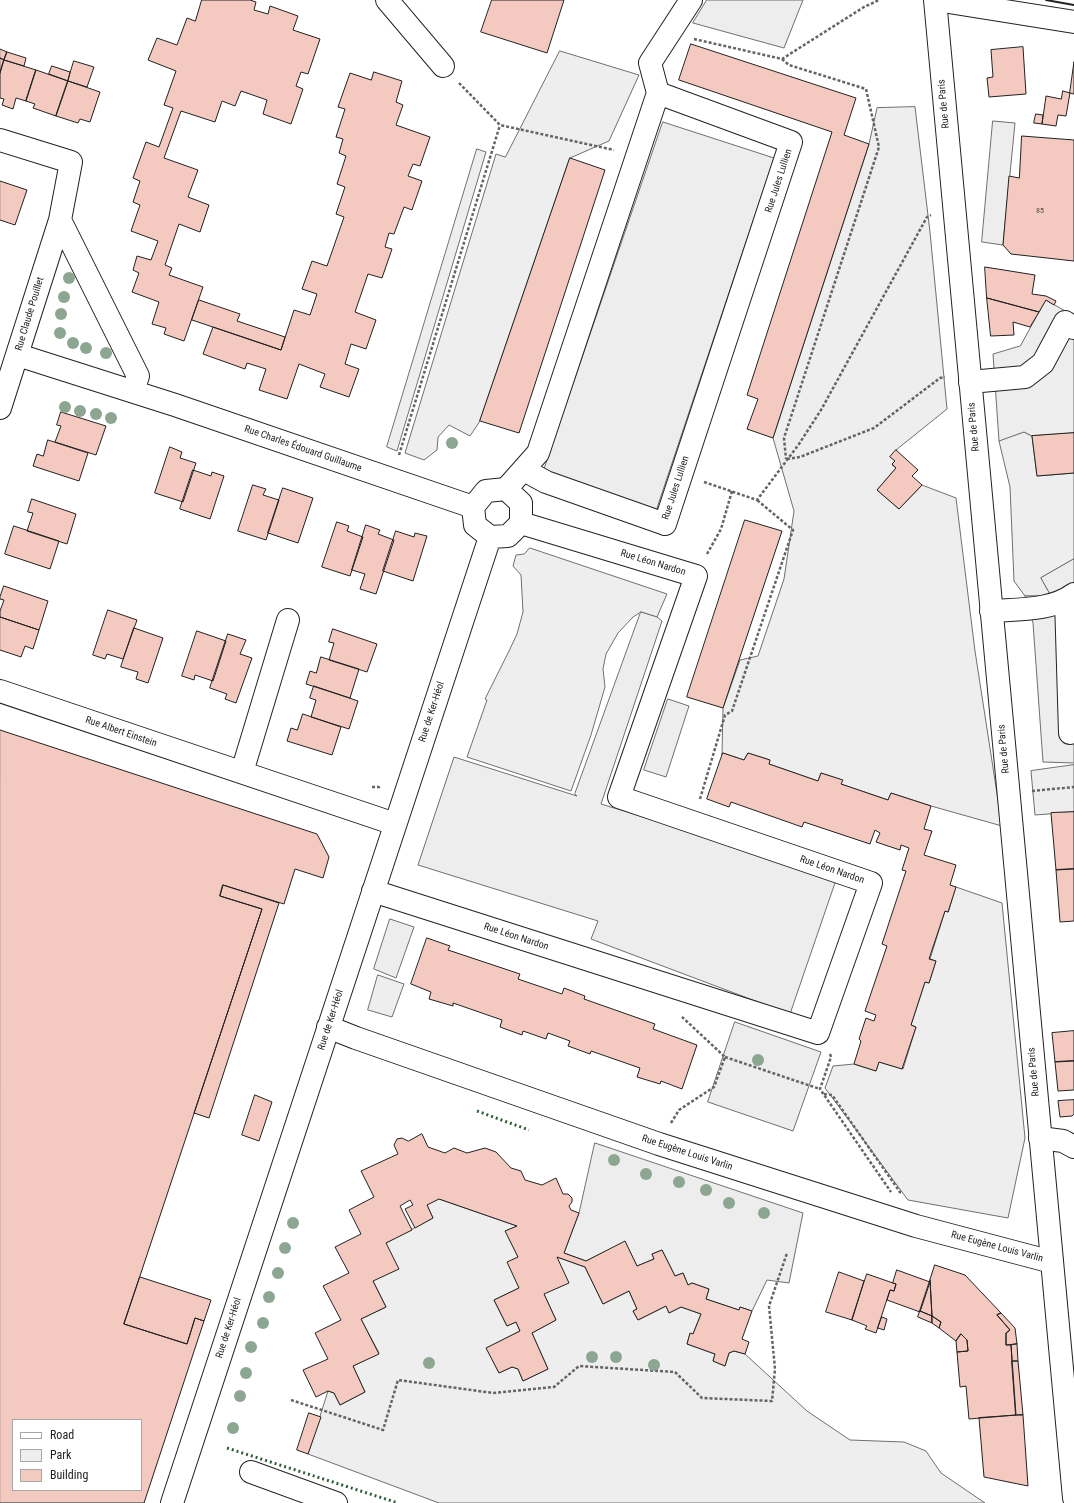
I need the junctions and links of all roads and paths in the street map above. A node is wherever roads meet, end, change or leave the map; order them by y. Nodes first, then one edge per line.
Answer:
1 (387, 0) edge
2 (691, 0) edge
3 (879, 0) edge
4 (935, 0) edge
5 (1074, 22) edge
6 (674, 26) junction
7 (782, 59) junction
8 (443, 66) joint
9 (658, 92) junction
10 (500, 125) junction
11 (0, 140) edge
12 (638, 155) junction
13 (953, 204) junction
14 (60, 220) junction
15 (1074, 328) edge
16 (18, 355) junction
17 (969, 376) junction
18 (133, 391) junction
19 (0, 408) edge
20 (398, 457) dead end
21 (786, 459) junction
22 (524, 470) junction
23 (681, 474) junction
24 (506, 489) junction
25 (732, 491) junction
26 (757, 500) junction
27 (473, 507) junction
28 (521, 523) junction
29 (490, 537) junction
30 (696, 576) junction
31 (1070, 597) edge
32 (991, 611) junction
33 (288, 620) dead end
34 (0, 691) edge
35 (1070, 733) dead end
36 (242, 772) junction
37 (1074, 787) edge
38 (1008, 793) junction
39 (693, 822) junction
40 (395, 824) junction
41 (373, 891) junction
42 (676, 988) junction
43 (328, 1027) junction
44 (818, 1033) junction
45 (725, 1057) junction
46 (820, 1089) junction
47 (824, 1094) junction
48 (1040, 1138) junction
49 (659, 1144) junction
50 (1074, 1147) edge
51 (900, 1192) dead end
52 (894, 1196) dead end
53 (787, 1253) dead end
54 (1052, 1262) junction
55 (1068, 1383) edge
56 (291, 1400) dead end
57 (251, 1472) dead end
58 (1074, 1498) edge
59 (172, 1503) edge
60 (336, 1503) edge

1 - 8 street
2 - 6 street
3 - 7 path
4 - 5 street
4 - 13 street, Rue de Paris
6 - 7 path
6 - 9 street
7 - 21 path
8 - 10 path
9 - 12 street
9 - 23 street, Rue Jules Lullien
10 - 12 path
10 - 20 path
11 - 14 street, Rue Claude Pouillet
12 - 22 street
13 - 17 street, Rue de Paris
13 - 21 path
14 - 16 street, Rue Claude Pouillet
14 - 18 street
15 - 17 street
16 - 18 street, Rue Charles Édouard Guillaume
16 - 19 street, Rue Claude Pouillet
17 - 21 path
17 - 32 street, Rue de Paris
18 - 27 street, Rue Charles Édouard Guillaume
21 - 26 path
22 - 23 street, Rue Jules Lullien
22 - 24 street
23 - 25 path
24 - 27 street
24 - 28 street
25 - 26 path
25 - 30 path
26 - 39 path
27 - 29 street
28 - 29 street
28 - 30 street, Rue Léon Nardon
29 - 40 street, Rue de Ker-Héol
30 - 39 street, Rue Léon Nardon
31 - 32 street
31 - 35 street
32 - 38 street, Rue de Paris
33 - 36 street
34 - 36 street, Rue Albert Einstein
36 - 40 street, Rue Albert Einstein
37 - 38 path
38 - 48 street, Rue de Paris
39 - 44 street, Rue Léon Nardon
40 - 41 street, Rue de Ker-Héol
41 - 42 street, Rue Léon Nardon
41 - 43 street, Rue de Ker-Héol
42 - 44 street, Rue Léon Nardon
42 - 45 path
43 - 49 street, Rue Eugène Louis Varlin
43 - 59 street, Rue de Ker-Héol
44 - 46 path
45 - 46 path
45 - 49 path
46 - 47 path
47 - 51 path
47 - 52 path
48 - 50 street
48 - 54 street, Rue de Paris
49 - 54 street, Rue Eugène Louis Varlin
53 - 56 path
54 - 55 street, Rue de Paris
55 - 58 street, Rue de Paris
57 - 60 street

